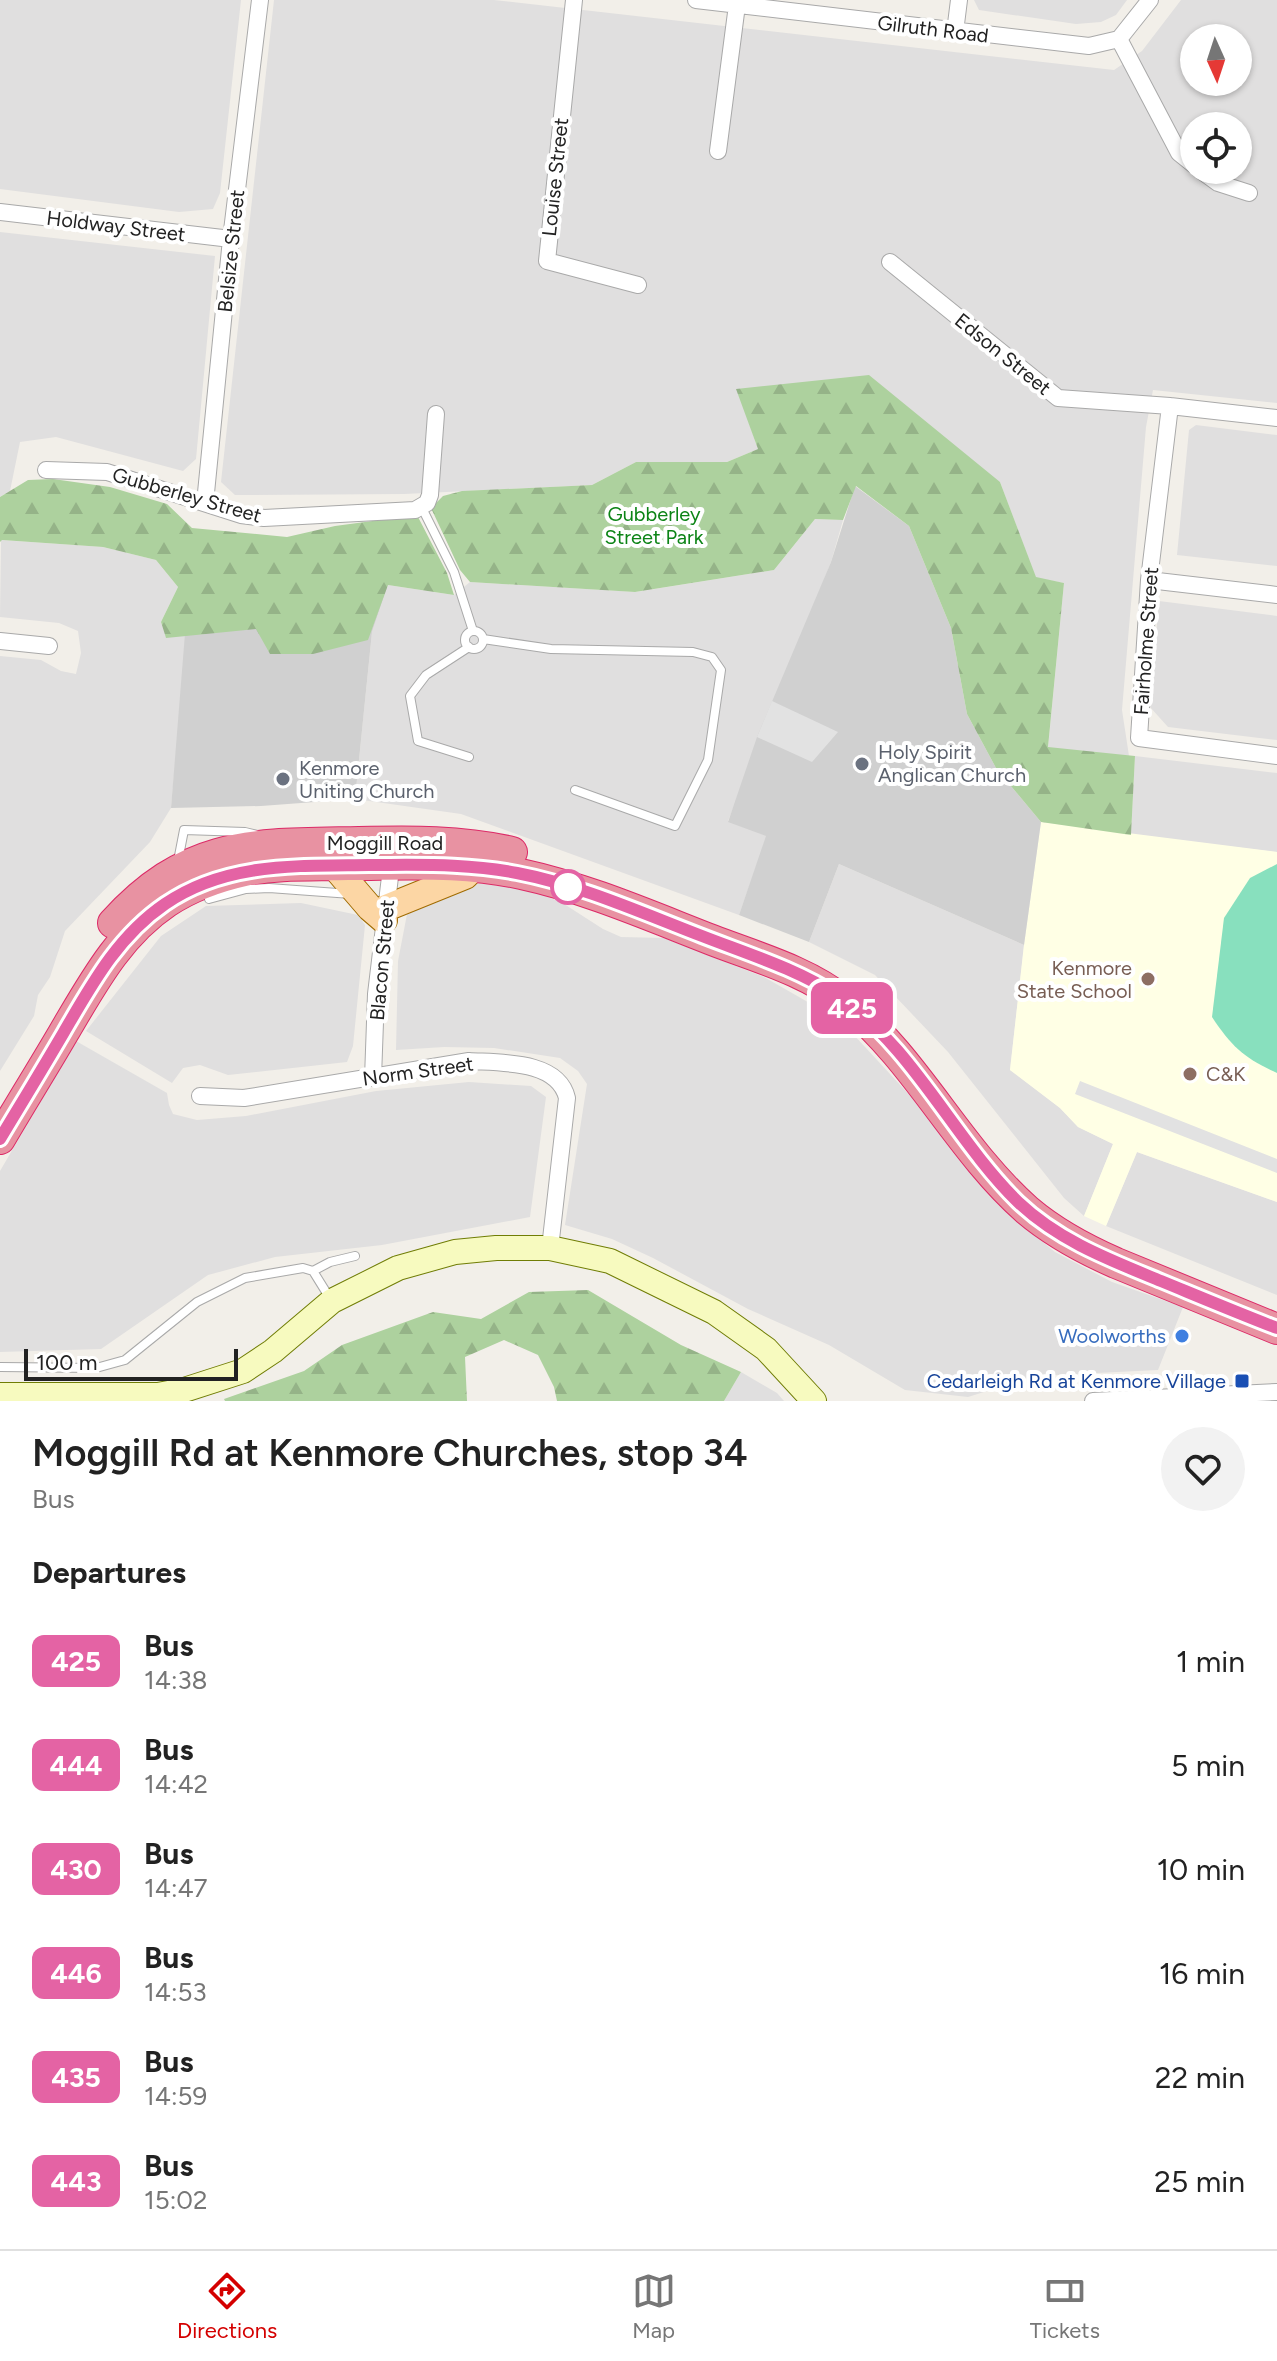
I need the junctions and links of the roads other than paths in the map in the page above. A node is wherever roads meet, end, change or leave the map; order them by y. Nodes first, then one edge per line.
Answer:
1 (260, 0) edge
2 (574, 0) edge
3 (696, 0) edge
4 (959, 0) edge
5 (1150, 0) edge
6 (727, 2) edge
7 (955, 32) junction
8 (1119, 39) junction
9 (718, 151) dead end
10 (1180, 154) edge
11 (1221, 184) edge
12 (1249, 193) dead end
13 (0, 212) edge
14 (231, 239) junction
15 (890, 262) dead end
16 (638, 285) dead end
17 (1170, 406) junction
18 (436, 414) dead end
19 (1277, 418) edge
20 (46, 470) dead end
21 (205, 503) junction
22 (422, 508) junction
23 (1149, 580) junction
24 (1277, 595) edge
25 (473, 631) junction
26 (483, 639) junction
27 (0, 641) edge
28 (49, 646) dead end
29 (469, 647) junction
30 (1277, 756) edge
31 (469, 757) dead end
32 (575, 790) dead end
33 (392, 853) junction
34 (334, 866) junction
35 (475, 866) junction
36 (359, 894) junction
37 (209, 899) dead end
38 (385, 914) junction
39 (373, 1078) junction
40 (200, 1096) dead end
41 (0, 1109) edge
42 (0, 1139) edge
43 (550, 1248) junction
44 (355, 1256) dead end
45 (313, 1271) junction
46 (332, 1301) junction
47 (1277, 1311) edge
48 (1277, 1329) edge
49 (0, 1367) edge
50 (1277, 1392) edge
51 (10, 1397) edge
52 (814, 1401) edge
53 (1093, 1401) edge

1 - 14 street, Belsize Street
2 - 16 street, Louise Street
3 - 6 street, Gilruth Road
4 - 7 street
5 - 8 street
6 - 7 street, Gilruth Road
6 - 9 street
7 - 8 street, Gilruth Road
8 - 10 street
11 - 12 street
13 - 14 street, Holdway Street
14 - 21 street, Belsize Street
15 - 17 street, Edson Street
17 - 19 street, Edson Street
17 - 23 street, Fairholme Street
18 - 22 street
20 - 21 street, Gubberley Street
21 - 22 street, Gubberley Street
22 - 25 lane
23 - 24 street
23 - 30 street, Fairholme Street
25 - 26 lane
25 - 29 lane
26 - 29 lane
26 - 32 lane
27 - 28 street
29 - 31 lane
33 - 34 highway, Moggill Road
33 - 35 highway, Moggill Road
33 - 38 street, Blacon Street
33 - 41 highway, Moggill Road
33 - 47 highway, Moggill Road
34 - 36 main road
34 - 42 highway, Moggill Road
35 - 38 main road
35 - 48 highway, Moggill Road
36 - 37 lane
36 - 38 main road
38 - 39 street, Blacon Street
39 - 40 street, Norm Street
39 - 43 street, Norm Street
43 - 46 street
43 - 52 street
44 - 45 lane
45 - 46 lane
45 - 49 lane
46 - 51 street
50 - 53 street

